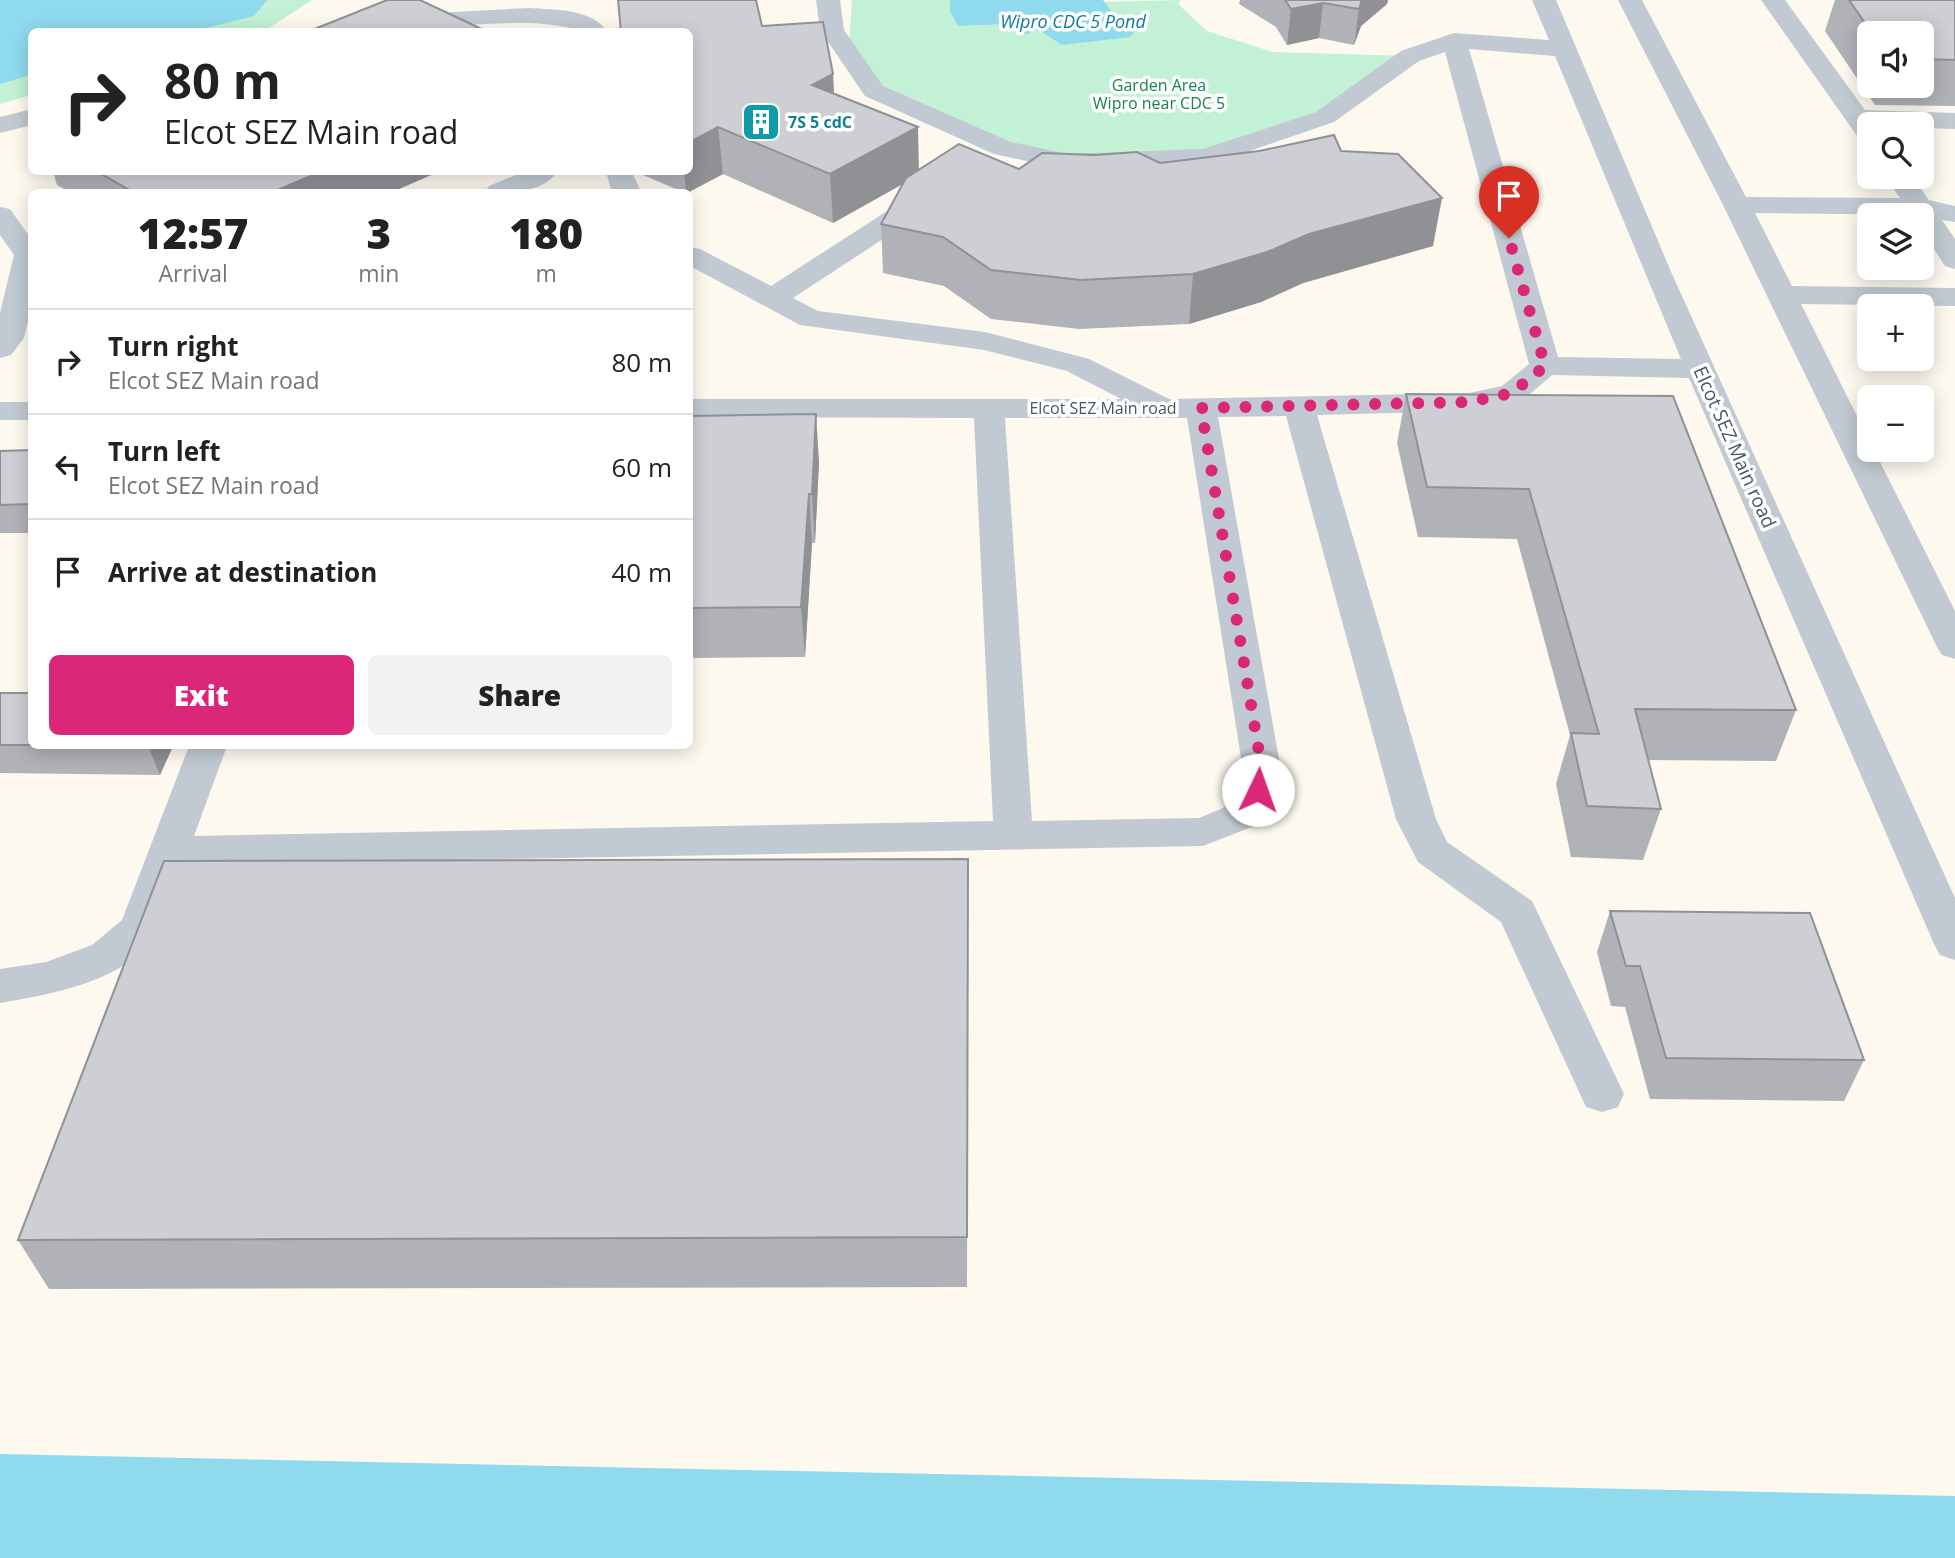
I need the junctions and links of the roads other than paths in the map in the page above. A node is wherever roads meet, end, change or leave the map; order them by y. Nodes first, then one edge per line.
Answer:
1 (603, 0) edge
2 (828, 0) edge
3 (1544, 0) edge
4 (1630, 0) edge
5 (1773, 0) edge
6 (382, 28) edge
7 (595, 28) edge
8 (1454, 40) junction
9 (1563, 48) junction
10 (1857, 116) edge
11 (28, 118) edge
12 (1955, 121) edge
13 (1934, 122) edge
14 (0, 125) edge
15 (537, 175) edge
16 (946, 186) edge
17 (506, 189) edge
18 (1737, 205) junction
19 (1857, 206) edge
20 (1934, 210) edge
21 (1955, 214) edge
22 (0, 215) edge
23 (1934, 228) edge
24 (693, 257) edge
25 (1955, 260) edge
26 (1782, 295) junction
27 (1955, 297) edge
28 (772, 298) junction
29 (23, 316) edge
30 (0, 349) edge
31 (1545, 366) junction
32 (1700, 369) junction
33 (1299, 406) junction
34 (989, 407) junction
35 (693, 408) edge
36 (1183, 408) junction
37 (0, 411) edge
38 (28, 411) edge
39 (1954, 642) edge
40 (207, 749) edge
41 (1013, 835) junction
42 (169, 851) junction
43 (1955, 944) edge
44 (0, 986) edge
45 (1602, 1094) dead end

1 - 7 street
2 - 8 street
3 - 9 street, Elcot SEZ Main road
4 - 18 street
5 - 10 street
6 - 7 street
8 - 9 street
8 - 31 street
9 - 32 street, Elcot SEZ Main road
11 - 14 street
12 - 13 street
15 - 17 street
16 - 28 street
18 - 19 street
18 - 26 street
20 - 21 street
22 - 29 street
23 - 25 street
24 - 28 street
26 - 27 street
26 - 39 street
28 - 36 street
29 - 30 street
31 - 32 street
31 - 33 street, Elcot SEZ Main road
32 - 43 street, Elcot SEZ Main road
33 - 36 street, Elcot SEZ Main road
33 - 45 street
34 - 35 street, Elcot SEZ Main road
34 - 36 street, Elcot SEZ Main road
34 - 41 street
36 - 41 street
37 - 38 street
40 - 42 street
41 - 42 street
42 - 44 street

